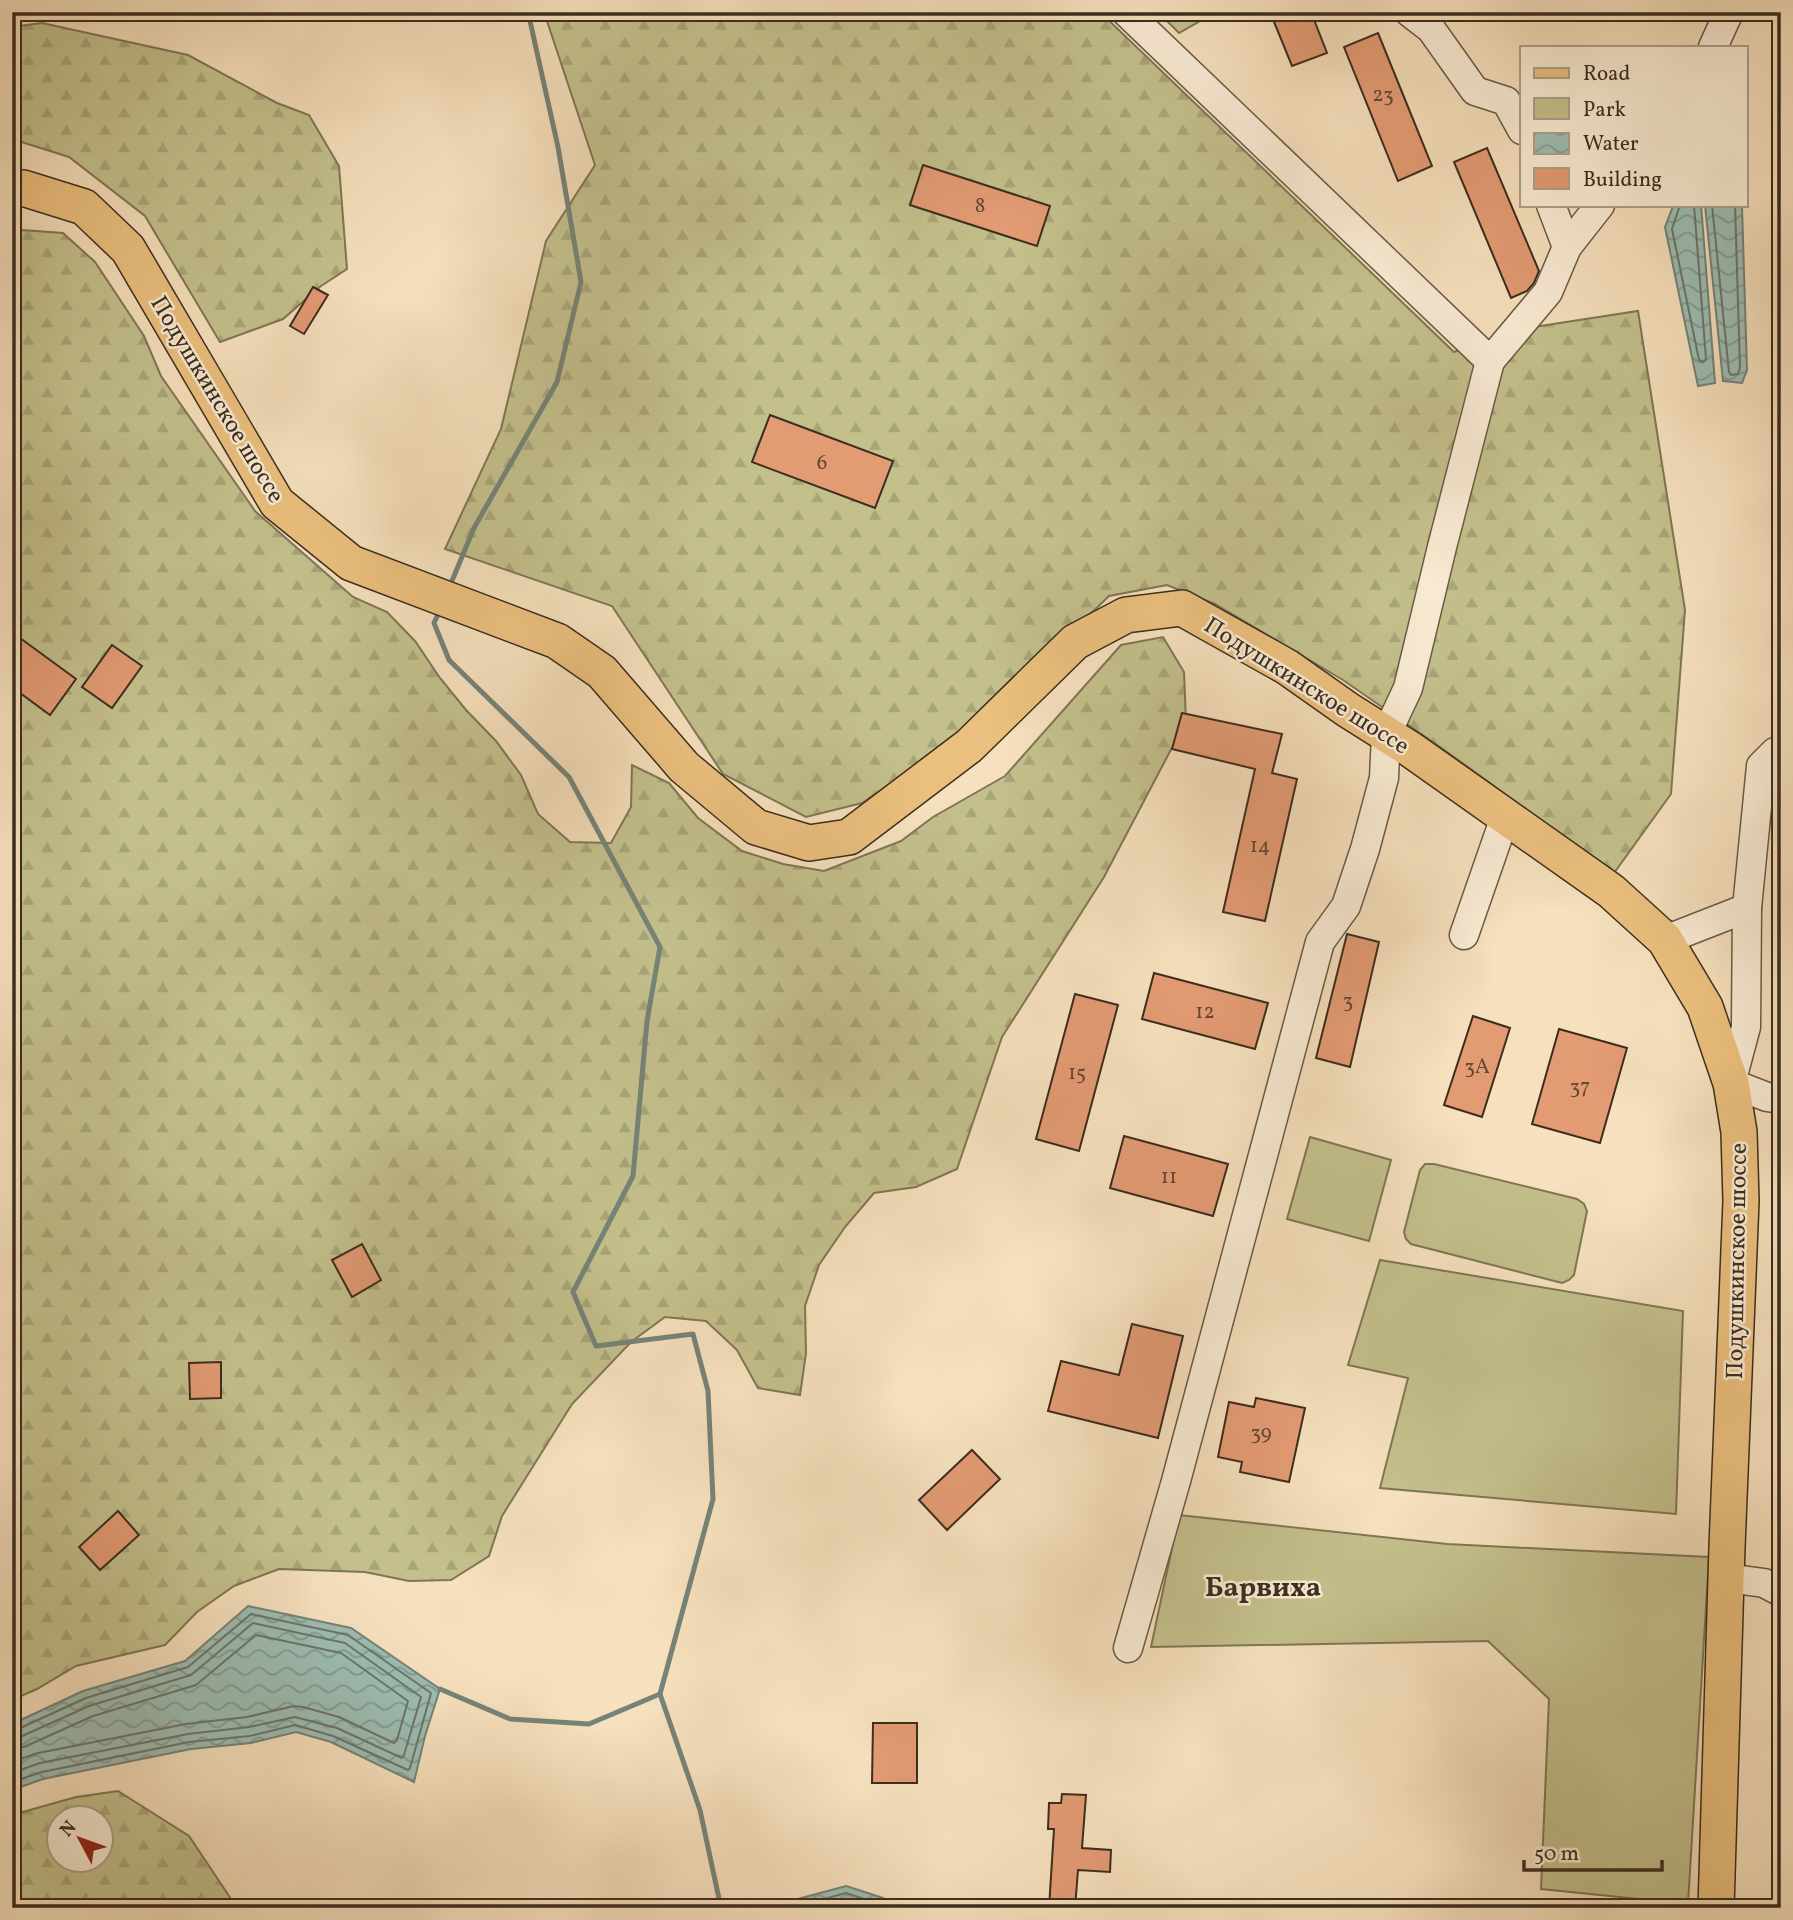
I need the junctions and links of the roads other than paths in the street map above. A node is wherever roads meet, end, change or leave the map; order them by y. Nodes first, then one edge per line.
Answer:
1 (1126, 12) edge
2 (1409, 12) edge
3 (1729, 12) edge
4 (1713, 46) edge
5 (1520, 126) edge
6 (12, 190) edge
7 (1551, 206) edge
8 (1599, 206) edge
9 (1567, 247) junction
10 (1490, 361) junction
11 (1386, 735) junction
12 (1781, 752) edge
13 (1506, 817) junction
14 (1747, 908) junction
15 (1464, 935) dead end
16 (1665, 940) junction
17 (1731, 1083) junction
18 (1781, 1099) edge
19 (1727, 1578) junction
20 (1775, 1584) edge
21 (1129, 1648) dead end
22 (1716, 1908) edge

1 - 10 street
2 - 5 street
3 - 4 street
6 - 11 main road, Подушкинское шоссе
7 - 9 street
8 - 9 street
9 - 10 street
10 - 11 street
11 - 13 main road, Подушкинское шоссе
11 - 21 street
12 - 14 street
13 - 15 street
13 - 16 main road, Подушкинское шоссе
14 - 16 street
14 - 17 street
16 - 17 main road, Подушкинское шоссе
17 - 18 street
17 - 19 main road, Подушкинское шоссе
19 - 20 street
19 - 22 main road, Подушкинское шоссе

